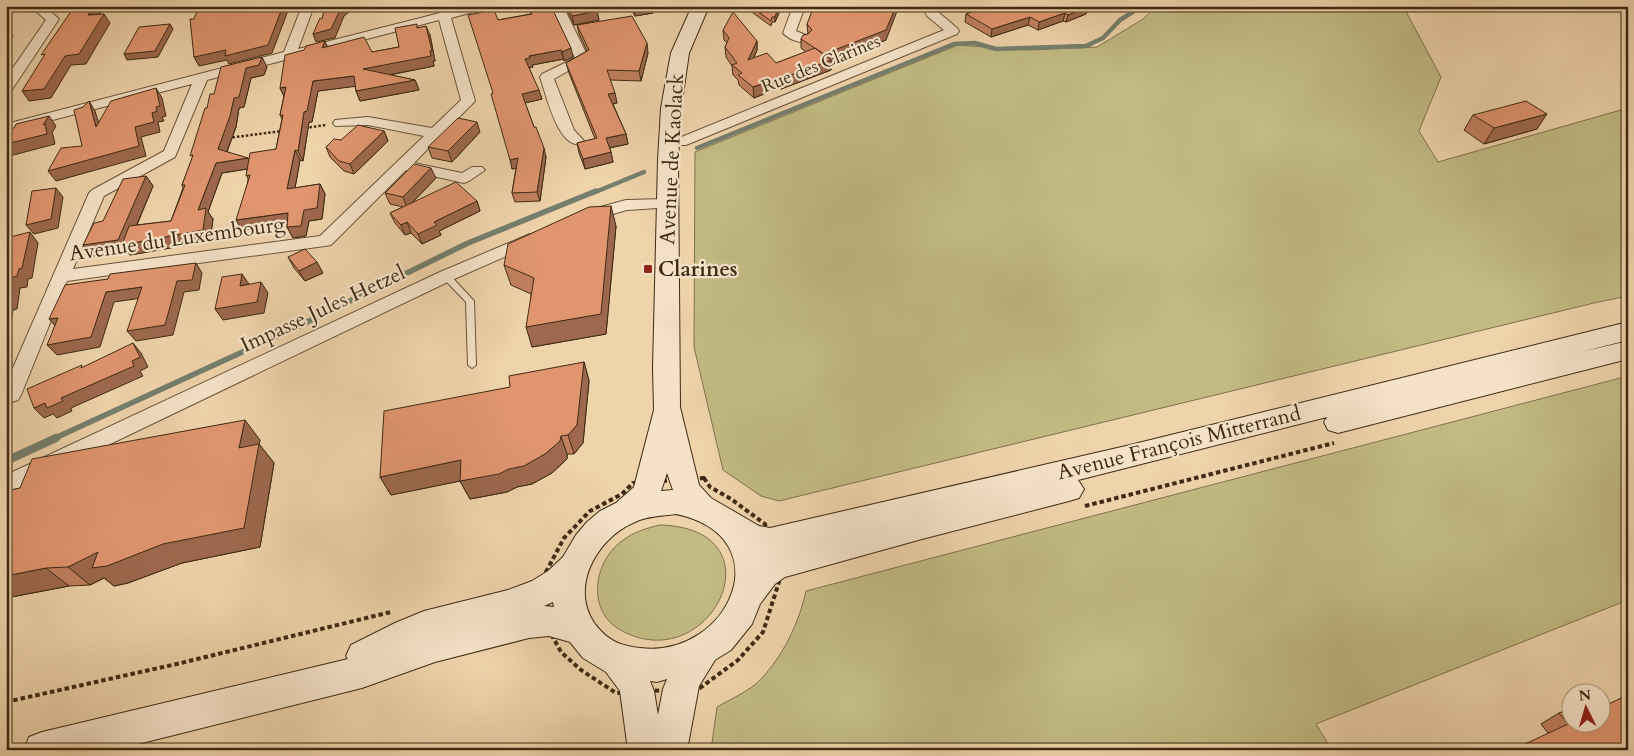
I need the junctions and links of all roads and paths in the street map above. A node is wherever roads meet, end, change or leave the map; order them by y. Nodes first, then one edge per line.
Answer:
1 (36, 6) edge
2 (308, 6) edge
3 (480, 6) edge
4 (557, 6) edge
5 (701, 6) edge
6 (799, 6) edge
7 (929, 6) edge
8 (444, 11) edge
9 (804, 40) edge
10 (289, 57) junction
11 (201, 79) junction
12 (6, 88) edge
13 (340, 123) joint
14 (6, 128) edge
15 (301, 129) edge
16 (291, 130) edge
17 (434, 133) junction
18 (222, 139) edge
19 (577, 140) dead end
20 (669, 142) junction
21 (402, 164) junction
22 (477, 170) dead end
23 (668, 204) junction
24 (573, 220) edge
25 (546, 232) edge
26 (61, 276) junction
27 (446, 276) junction
28 (1628, 331) edge
29 (1628, 350) edge
30 (472, 365) dead end
31 (6, 397) edge
32 (666, 407) junction
33 (1342, 441) dead end
34 (683, 480) junction
35 (651, 482) junction
36 (6, 485) edge
37 (1084, 506) dead end
38 (700, 507) junction
39 (626, 512) junction
40 (732, 526) junction
41 (778, 567) junction
42 (555, 593) junction
43 (750, 594) junction
44 (399, 610) dead end
45 (702, 653) junction
46 (618, 661) junction
47 (680, 689) junction
48 (637, 691) junction
49 (6, 702) edge
50 (42, 750) edge
51 (646, 750) edge
52 (669, 750) edge

1 - 12 street
2 - 10 street
3 - 8 street
4 - 19 street
5 - 20 main road, Avenue de Kaolack
6 - 9 street
7 - 20 street, Rue des Clarines
8 - 10 street
8 - 17 street, Avenue du Luxembourg
10 - 11 street
11 - 14 street
11 - 26 street, Avenue du Luxembourg
13 - 15 path
13 - 17 street
16 - 18 path
17 - 21 street, Avenue du Luxembourg
20 - 23 main road, Avenue de Kaolack
21 - 22 street
21 - 26 street, Avenue du Luxembourg
23 - 24 street
23 - 32 main road, Avenue de Kaolack
25 - 27 street, Impasse Jules Hetzel
26 - 31 street
27 - 30 lane
27 - 36 street, Impasse Jules Hetzel
28 - 41 main road, Avenue François Mitterrand
29 - 41 main road, Avenue François Mitterrand
32 - 34 main road, Avenue de Kaolack
32 - 35 main road, Avenue de Kaolack
33 - 37 path
34 - 35 path
34 - 38 main road, Avenue de Kaolack
34 - 41 path
35 - 39 main road, Avenue de Kaolack
35 - 42 path
38 - 39 main road
38 - 40 main road
39 - 42 main road
40 - 41 main road, Avenue François Mitterrand
40 - 43 main road
41 - 43 main road, Avenue François Mitterrand
41 - 47 path
42 - 46 main road
42 - 48 path
42 - 50 main road
43 - 45 main road
44 - 49 path
45 - 46 main road
45 - 47 main road
46 - 48 main road
47 - 48 path
47 - 52 main road
48 - 51 main road

